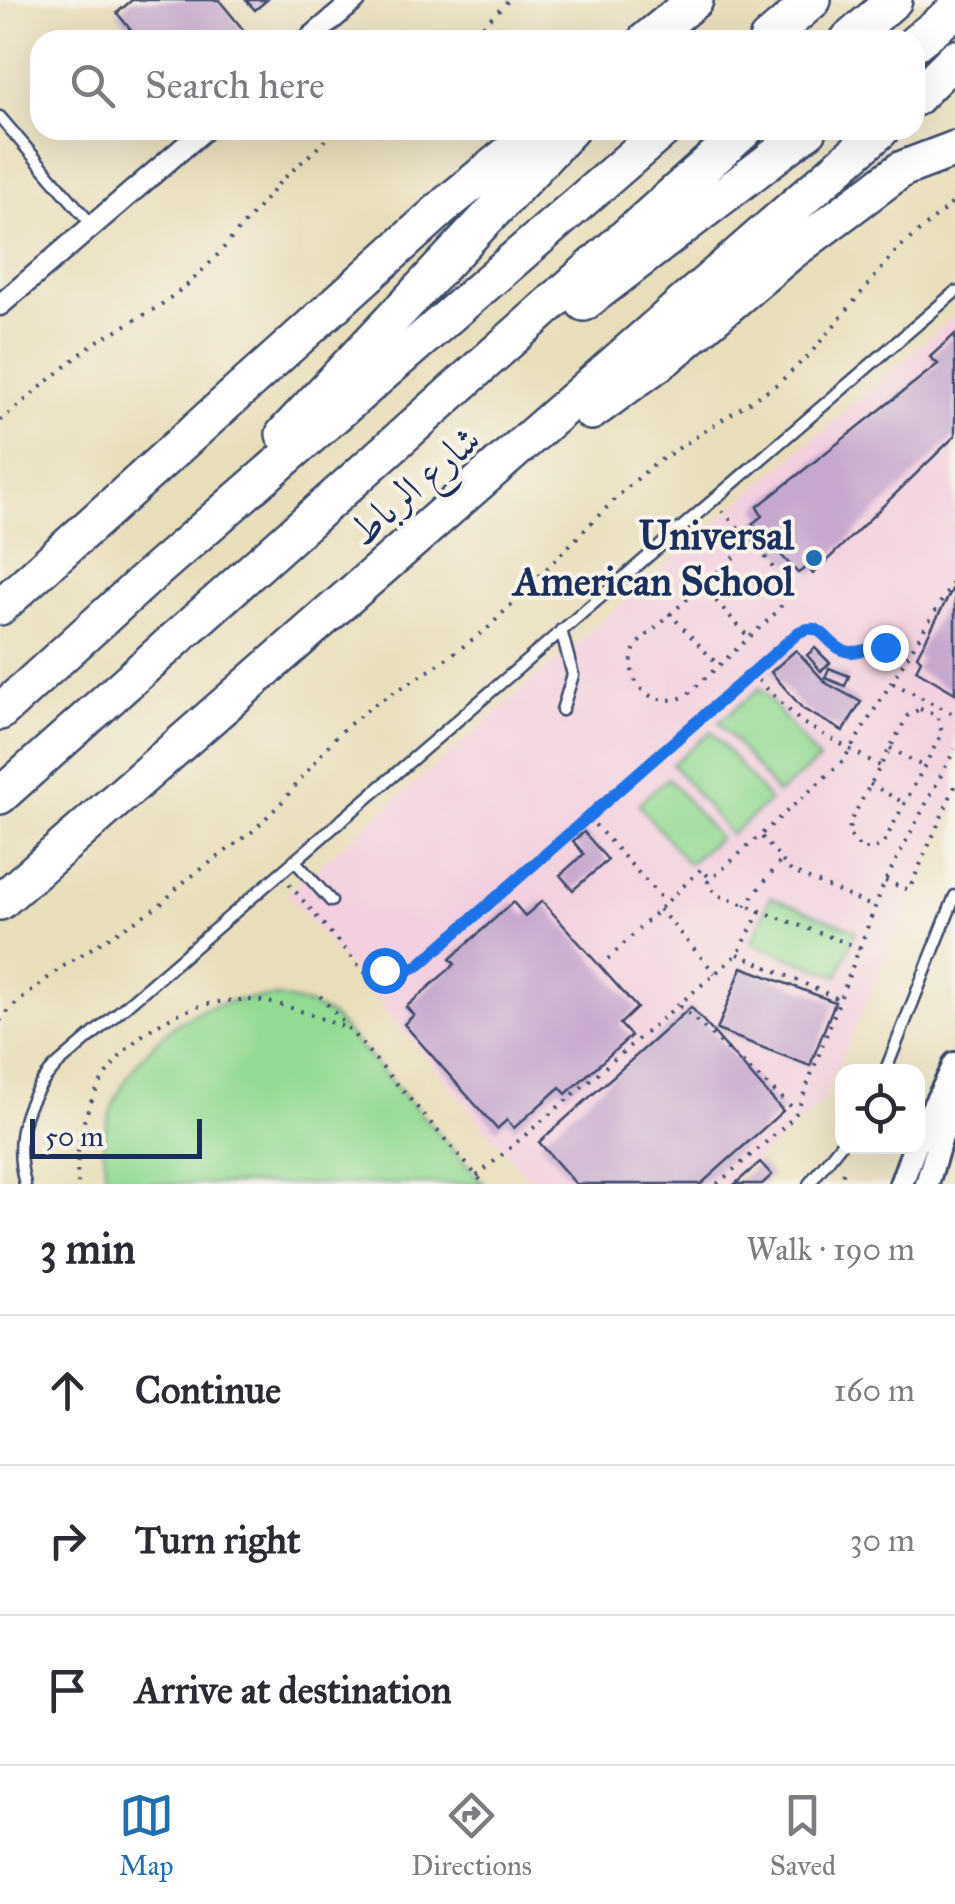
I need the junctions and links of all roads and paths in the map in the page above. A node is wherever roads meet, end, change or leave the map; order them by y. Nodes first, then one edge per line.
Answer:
1 (355, 0) edge
2 (509, 0) edge
3 (813, 0) edge
4 (894, 0) edge
5 (691, 3) edge
6 (955, 11) edge
7 (320, 30) edge
8 (478, 30) edge
9 (658, 30) edge
10 (665, 30) edge
11 (778, 30) edge
12 (860, 30) edge
13 (925, 36) edge
14 (955, 58) edge
15 (925, 88) edge
16 (0, 116) edge
17 (192, 140) edge
18 (327, 140) edge
19 (525, 140) edge
20 (561, 140) edge
21 (652, 140) edge
22 (734, 140) edge
23 (796, 140) edge
24 (870, 140) edge
25 (955, 149) edge
26 (955, 202) edge
27 (92, 226) junction
28 (955, 292) edge
29 (0, 304) edge
30 (0, 421) edge
31 (373, 465) junction
32 (712, 500) junction
33 (458, 504) junction
34 (750, 543) junction
35 (955, 578) edge
36 (146, 580) junction
37 (702, 584) junction
38 (0, 607) edge
39 (669, 613) junction
40 (562, 630) junction
41 (750, 638) junction
42 (910, 651) junction
43 (719, 666) junction
44 (751, 674) junction
45 (893, 683) junction
46 (562, 710) dead end
47 (0, 712) edge
48 (955, 715) edge
49 (890, 748) junction
50 (955, 749) edge
51 (852, 751) junction
52 (880, 766) junction
53 (924, 767) junction
54 (870, 784) junction
55 (955, 786) edge
56 (0, 796) edge
57 (904, 803) junction
58 (588, 817) junction
59 (762, 837) junction
60 (294, 860) junction
61 (781, 861) junction
62 (280, 873) junction
63 (710, 878) junction
64 (886, 881) junction
65 (955, 896) edge
66 (332, 901) dead end
67 (0, 902) edge
68 (666, 903) junction
69 (746, 906) junction
70 (875, 908) junction
71 (660, 909) junction
72 (760, 911) junction
73 (860, 948) junction
74 (738, 954) junction
75 (608, 959) dead end
76 (716, 974) junction
77 (320, 996) dead end
78 (841, 1000) junction
79 (680, 1006) junction
80 (0, 1022) edge
81 (349, 1028) junction
82 (888, 1064) edge
83 (955, 1064) edge
84 (946, 1088) junction
85 (796, 1112) junction
86 (925, 1122) edge
87 (835, 1151) edge
88 (912, 1154) edge
89 (477, 1176) junction
90 (25, 1184) edge
91 (78, 1184) edge
92 (484, 1184) edge
93 (717, 1184) edge
94 (809, 1184) edge
95 (901, 1184) edge
96 (927, 1184) edge

1 - 7 street
2 - 8 path
3 - 11 highway
4 - 12 highway
5 - 9 highway
5 - 10 highway
6 - 13 highway
14 - 15 highway
16 - 27 lane
17 - 27 street
18 - 30 path
19 - 38 highway
20 - 36 highway
21 - 36 highway
22 - 31 highway, شارع الرباط
23 - 31 highway
24 - 33 highway, شارع الرباط
25 - 33 highway
26 - 80 path
27 - 29 street
28 - 32 lane
31 - 56 highway, شارع الرباط
32 - 34 path
32 - 40 lane
33 - 67 highway, شارع الرباط
34 - 37 path
34 - 41 path
35 - 42 path
36 - 47 highway
37 - 39 path
37 - 41 path
39 - 43 path
39 - 43 path
40 - 46 lane
40 - 60 lane
41 - 43 path
42 - 44 path
42 - 45 path
44 - 51 path
44 - 58 path
45 - 48 path
45 - 51 path
49 - 52 path
49 - 53 path
49 - 53 path
50 - 64 path
51 - 52 path
51 - 59 path
52 - 54 path
53 - 57 path
54 - 57 path
54 - 57 path
55 - 64 path
58 - 62 path
58 - 68 path
59 - 61 path
59 - 63 path
60 - 62 lane
60 - 66 lane
61 - 69 path
61 - 70 path
62 - 90 lane
63 - 68 path
63 - 69 path
64 - 70 path
65 - 82 lane
68 - 71 path
69 - 72 path
70 - 73 path
71 - 75 path
71 - 76 path
72 - 73 path
72 - 74 path
73 - 78 path
74 - 76 path
74 - 78 path
76 - 79 path
77 - 81 path
78 - 85 path
79 - 85 path
79 - 89 path
81 - 89 path
81 - 91 path
83 - 84 street
84 - 86 street
84 - 96 street
85 - 93 path
87 - 94 lane
88 - 95 street
89 - 92 path

